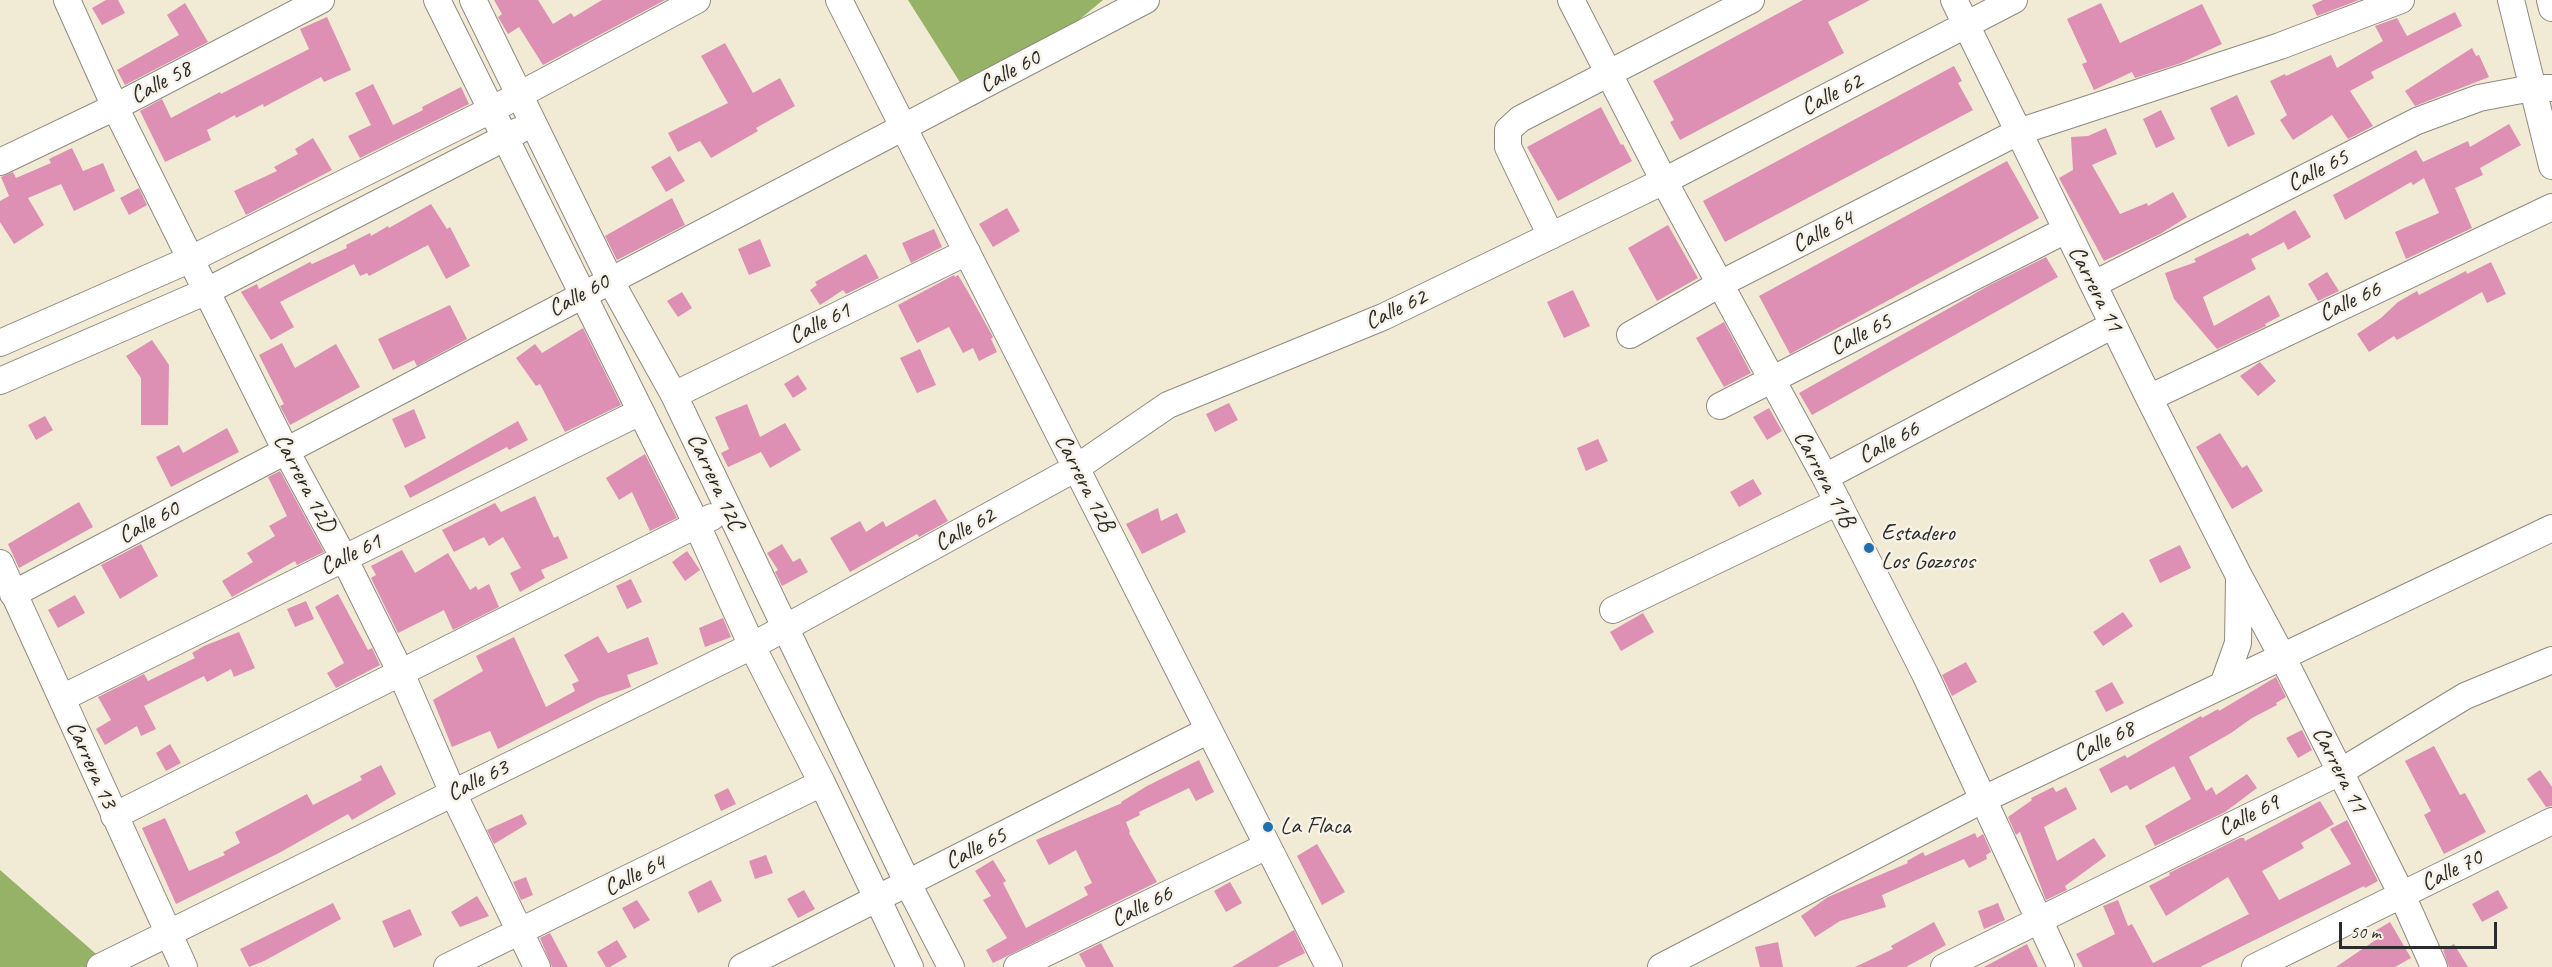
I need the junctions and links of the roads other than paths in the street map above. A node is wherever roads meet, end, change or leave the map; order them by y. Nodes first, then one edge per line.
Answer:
1 (68, 0) edge
2 (321, 0) edge
3 (437, 0) edge
4 (473, 0) edge
5 (697, 0) edge
6 (839, 0) edge
7 (1146, 0) edge
8 (1571, 0) edge
9 (1751, 0) edge
10 (1954, 0) edge
11 (2014, 0) edge
12 (2401, 0) edge
13 (2511, 0) edge
14 (2550, 0) edge
15 (2552, 8) edge
16 (1966, 26) junction
17 (1608, 74) junction
18 (2542, 88) edge
19 (519, 96) junction
20 (115, 107) junction
21 (491, 110) junction
22 (532, 123) junction
23 (903, 128) junction
24 (2018, 132) junction
25 (505, 137) junction
26 (0, 162) edge
27 (2552, 166) edge
28 (1664, 181) junction
29 (2552, 207) edge
30 (2066, 230) junction
31 (1551, 236) junction
32 (967, 252) junction
33 (191, 259) junction
34 (610, 280) junction
35 (1720, 284) junction
36 (2094, 284) junction
37 (207, 291) junction
38 (582, 295) junction
39 (2113, 325) junction
40 (1630, 335) dead end
41 (0, 343) edge
42 (0, 381) edge
43 (1771, 381) junction
44 (674, 395) junction
45 (2149, 398) junction
46 (1720, 406) dead end
47 (640, 412) junction
48 (286, 451) junction
49 (1076, 468) junction
50 (1825, 477) junction
51 (1838, 502) junction
52 (727, 509) junction
53 (697, 525) junction
54 (2552, 528) edge
55 (344, 558) junction
56 (0, 563) edge
57 (2239, 576) junction
58 (13, 594) junction
59 (1613, 610) dead end
60 (785, 629) junction
61 (752, 646) junction
62 (2282, 656) junction
63 (2552, 660) edge
64 (401, 673) junction
65 (2223, 685) junction
66 (62, 698) junction
67 (1209, 730) junction
68 (2340, 772) junction
69 (822, 783) junction
70 (453, 793) junction
71 (1984, 800) junction
72 (114, 816) junction
73 (2552, 821) edge
74 (1268, 846) junction
75 (908, 884) junction
76 (2402, 895) junction
77 (876, 900) junction
78 (2037, 919) junction
79 (518, 933) junction
80 (170, 934) junction
81 (1691, 960) edge
82 (1324, 966) edge
83 (100, 967) edge
84 (184, 967) edge
85 (447, 967) edge
86 (537, 967) edge
87 (742, 967) edge
88 (910, 967) edge
89 (951, 967) edge
90 (1017, 967) edge
91 (1661, 967) edge
92 (1944, 967) edge
93 (2061, 967) edge
94 (2255, 967) edge
95 (2434, 967) edge

1 - 20 street, Carrera 12D
2 - 20 street, Calle 58
3 - 21 street, Carrera 12C
4 - 19 street, Carrera 12C
5 - 19 street
6 - 23 street, Carrera 12B
7 - 23 street, Calle 60
8 - 17 street, Carrera 11B
9 - 17 street
10 - 16 street, Carrera 11
11 - 16 street, Calle 62
12 - 24 street, Calle 64
13 - 18 street
14 - 15 street
16 - 24 street, Carrera 11
16 - 28 street, Calle 62
17 - 28 street, Carrera 11B
17 - 31 street
18 - 27 street
18 - 36 street, Calle 65
19 - 21 street
19 - 22 street, Carrera 12C
20 - 26 street, Calle 58
20 - 33 street, Carrera 12D
21 - 25 street, Carrera 12C
21 - 33 street
22 - 25 street
22 - 34 street, Carrera 12C
23 - 32 street, Carrera 12B
23 - 34 street, Calle 60
24 - 30 street, Carrera 11
24 - 35 street, Calle 64
25 - 37 street
25 - 38 street, Carrera 12C
28 - 31 street, Calle 62
28 - 35 street, Carrera 11B
29 - 45 street, Calle 66
30 - 36 street, Carrera 11
30 - 43 street, Calle 65
31 - 49 street, Calle 62
32 - 44 street, Calle 61
32 - 49 street, Carrera 12B
33 - 37 street, Carrera 12D
33 - 41 street
34 - 38 street, Calle 60
34 - 44 street, Carrera 12C
35 - 40 street, Calle 64
35 - 43 street, Carrera 11B
36 - 39 street, Carrera 11
37 - 42 street
37 - 48 street, Carrera 12D
38 - 47 street, Carrera 12C
38 - 48 street, Calle 60
39 - 45 street, Carrera 11
39 - 50 street, Calle 66
43 - 46 street, Calle 65
43 - 50 street, Carrera 11B
44 - 52 street, Carrera 12C
45 - 57 street, Carrera 11
47 - 53 street, Carrera 12C
47 - 55 street, Calle 61
48 - 55 street, Carrera 12D
48 - 58 street, Calle 60
49 - 60 street, Calle 62
49 - 67 street, Carrera 12B
50 - 51 street, Carrera 11B
51 - 59 street
51 - 71 street, Carrera 11B
52 - 53 street
52 - 60 street, Carrera 12C
53 - 61 street, Carrera 12C
53 - 64 street
54 - 62 street, Calle 68
55 - 64 street, Carrera 12D
55 - 66 street, Calle 61
56 - 58 street, Carrera 13
57 - 62 street, Carrera 11
57 - 65 street, Carrera 11
58 - 66 street, Carrera 13
60 - 61 street, Calle 63
60 - 75 street, Carrera 12C
61 - 69 street, Carrera 12C
61 - 70 street, Calle 63
62 - 65 street, Calle 68
62 - 68 street, Carrera 11
63 - 68 street, Calle 69
64 - 70 street, Carrera 12D
64 - 72 street
65 - 71 street, Calle 68
66 - 72 street, Carrera 13
67 - 74 street, Carrera 12B
67 - 75 street, Calle 65
68 - 76 street, Carrera 11
68 - 78 street, Calle 69
69 - 77 street, Carrera 12C
69 - 79 street, Calle 64
70 - 79 street, Carrera 12D
70 - 80 street, Calle 63
71 - 78 street, Carrera 11B
71 - 81 street, Calle 68
72 - 80 street, Carrera 13
73 - 76 street, Calle 70
74 - 82 street, Carrera 12B
74 - 90 street, Calle 66
75 - 77 street, Calle 65
75 - 89 street, Carrera 12C
76 - 94 street, Calle 70
76 - 95 street, Carrera 11
77 - 87 street, Calle 65
77 - 88 street, Carrera 12C
78 - 92 street, Calle 69
78 - 93 street, Carrera 11B
79 - 85 street, Calle 64
79 - 86 street, Carrera 12D
80 - 83 street, Calle 63
80 - 84 street, Carrera 13
81 - 91 street, Calle 68

